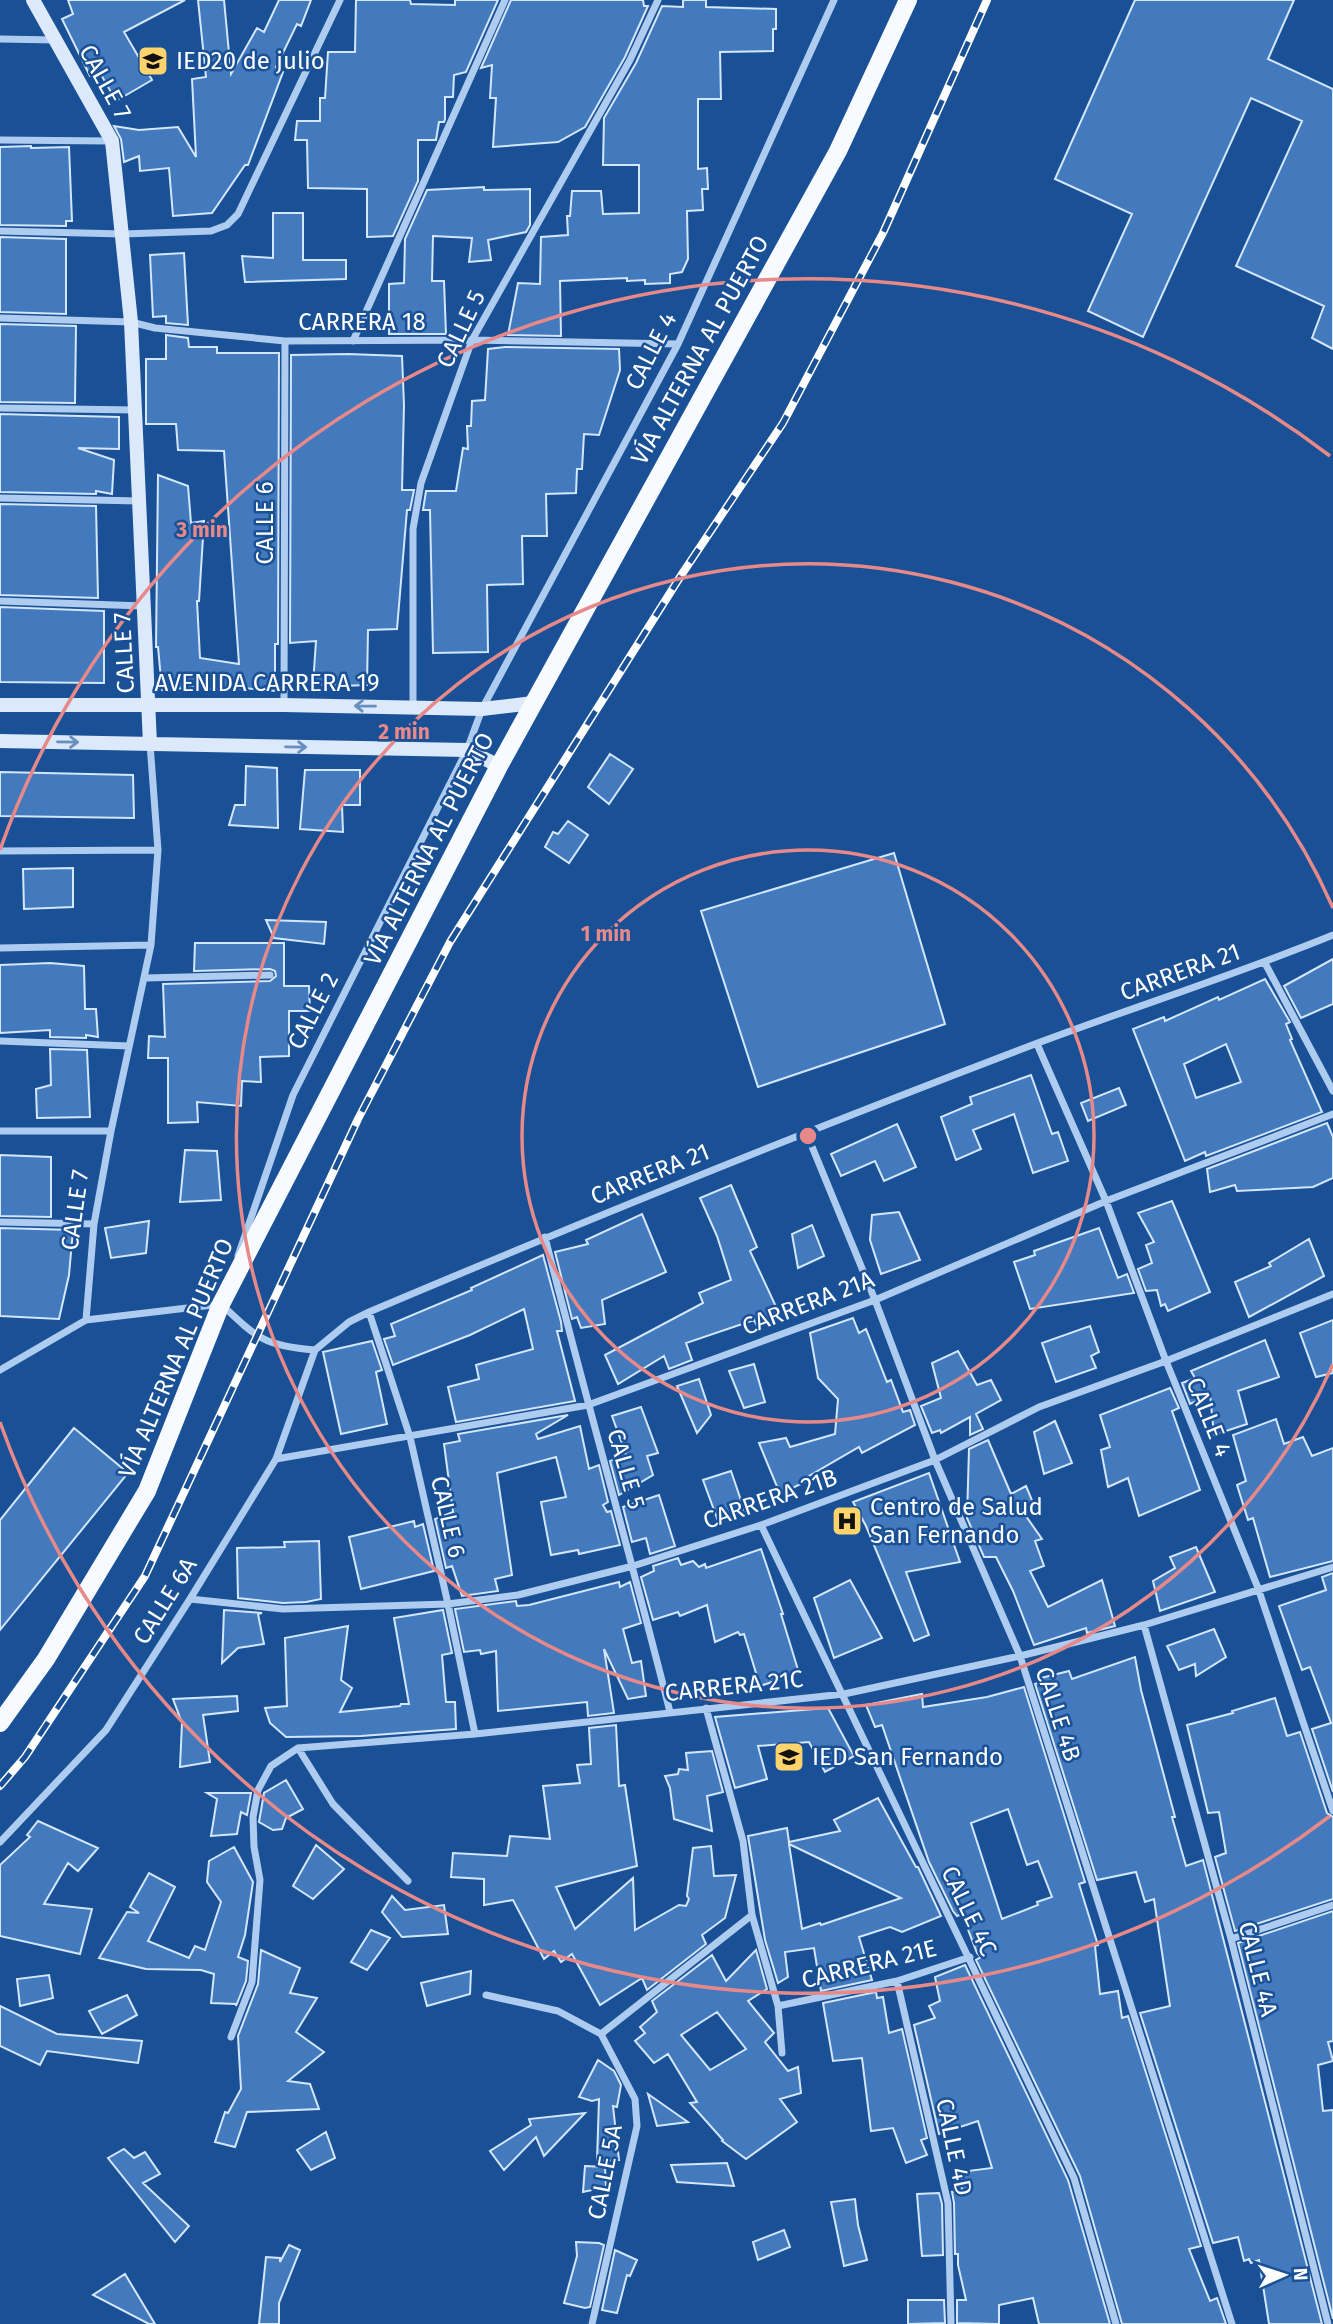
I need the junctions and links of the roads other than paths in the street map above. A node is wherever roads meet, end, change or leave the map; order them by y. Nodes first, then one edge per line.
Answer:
1 (33, 0) edge
2 (340, 0) edge
3 (505, 0) edge
4 (658, 0) edge
5 (834, 0) edge
6 (908, 0) edge
7 (0, 39) edge
8 (56, 40) junction
9 (0, 140) edge
10 (112, 141) junction
11 (0, 231) edge
12 (123, 234) junction
13 (0, 318) edge
14 (131, 322) junction
15 (472, 340) junction
16 (285, 341) junction
17 (353, 341) junction
18 (678, 344) junction
19 (0, 408) edge
20 (135, 410) junction
21 (0, 498) edge
22 (139, 501) junction
23 (0, 601) edge
24 (144, 606) junction
25 (533, 702) junction
26 (0, 705) edge
27 (149, 705) junction
28 (284, 705) junction
29 (413, 706) junction
30 (482, 709) junction
31 (0, 741) edge
32 (150, 744) junction
33 (467, 751) junction
34 (499, 766) junction
35 (158, 850) junction
36 (0, 851) edge
37 (1333, 935) edge
38 (151, 945) junction
39 (0, 948) edge
40 (1265, 962) junction
41 (270, 975) dead end
42 (145, 978) junction
43 (0, 1041) edge
44 (1037, 1044) junction
45 (129, 1045) junction
46 (1333, 1091) edge
47 (1333, 1114) edge
48 (0, 1131) edge
49 (111, 1131) junction
50 (806, 1132) junction
51 (1106, 1201) junction
52 (0, 1222) edge
53 (94, 1224) junction
54 (545, 1237) junction
55 (1333, 1294) edge
56 (875, 1300) junction
57 (221, 1304) junction
58 (369, 1312) junction
59 (86, 1320) junction
60 (315, 1350) junction
61 (1166, 1361) junction
62 (0, 1370) edge
63 (588, 1405) junction
64 (410, 1437) junction
65 (276, 1459) junction
66 (935, 1460) junction
67 (761, 1525) junction
68 (633, 1566) junction
69 (1333, 1567) edge
70 (1258, 1588) junction
71 (190, 1599) junction
72 (448, 1604) junction
73 (1144, 1625) junction
74 (1020, 1656) junction
75 (844, 1694) junction
76 (706, 1708) junction
77 (670, 1712) junction
78 (0, 1723) edge
79 (475, 1734) junction
80 (298, 1748) junction
81 (1333, 1811) edge
82 (0, 1842) edge
83 (408, 1881) dead end
84 (1333, 1905) edge
85 (751, 1915) junction
86 (1231, 1939) junction
87 (970, 1957) junction
88 (897, 1981) junction
89 (486, 1995) dead end
90 (778, 2006) junction
91 (601, 2034) junction
92 (231, 2037) dead end
93 (782, 2053) dead end
94 (592, 2324) edge
95 (951, 2324) edge
96 (1116, 2324) edge
97 (1232, 2324) edge
98 (1328, 2324) edge

1 - 8 main road, CALLE 7
2 - 12 street
3 - 17 street
4 - 15 street, CALLE 5
5 - 18 street, CALLE 4
6 - 25 main road, VÍA ALTERNA AL PUERTO
7 - 8 street
8 - 10 main road, CALLE 7
9 - 10 street
10 - 12 main road, CALLE 7
11 - 12 street
12 - 14 main road, CALLE 7
13 - 14 street, CARRERA 18
14 - 16 street, CARRERA 18
14 - 20 main road, CALLE 7
15 - 17 street, CARRERA 18
15 - 18 street, CARRERA 18
15 - 29 street, CALLE 5
16 - 17 street, CARRERA 18
16 - 28 street, CALLE 6
18 - 30 street, CALLE 4
19 - 20 street
20 - 22 main road, CALLE 7
21 - 22 street
22 - 24 main road, CALLE 7
23 - 24 street
24 - 27 main road, CALLE 7
25 - 30 main road, AVENIDA CARRERA 19
25 - 34 main road, VÍA ALTERNA AL PUERTO
26 - 27 main road, AVENIDA CARRERA 19
27 - 28 main road, AVENIDA CARRERA 19
27 - 32 main road, CALLE 7
29 -> 28 main road, AVENIDA CARRERA 19
29 - 30 main road, AVENIDA CARRERA 19
30 - 33 street, CALLE 2
31 -> 32 main road
32 -> 33 main road
32 - 35 street, CALLE 7
33 - 34 main road
33 - 57 street, CALLE 2
34 - 57 main road, VÍA ALTERNA AL PUERTO
35 - 36 street
35 - 38 street, CALLE 7
37 - 40 street, CARRERA 21
38 - 39 street
38 - 42 street, CALLE 7
40 - 44 street, CARRERA 21
40 - 46 street
41 - 42 street
42 - 45 street, CALLE 7
43 - 45 street
44 - 50 street, CARRERA 21
44 - 51 street, CALLE 4
45 - 49 street, CALLE 7
47 - 51 street, CARRERA 21A
48 - 49 street
49 - 53 street, CALLE 7
50 - 54 street, CARRERA 21
50 - 56 street, CALLE 4B
51 - 56 street, CARRERA 21A
51 - 61 street, CALLE 4
52 - 53 street
53 - 59 street, CALLE 7
54 - 58 street, CARRERA 21
54 - 63 street, CALLE 5
55 - 61 street, CARRERA 21B
56 - 63 street, CARRERA 21A
56 - 66 street, CALLE 4B
57 - 59 street
57 - 60 street
57 - 78 main road, VÍA ALTERNA AL PUERTO
58 - 60 street, CARRERA 21
58 - 64 street, CALLE 6
59 - 62 street
60 - 65 street, CALLE 6A
61 - 66 street, CARRERA 21B
61 - 70 street, CALLE 4
63 - 64 street, CARRERA 21A
63 - 68 street, CALLE 5
64 - 65 street, CARRERA 21A
64 - 72 street, CALLE 6
65 - 71 street, CALLE 6A
66 - 67 street, CARRERA 21B
66 - 74 street, CALLE 4B
67 - 68 street, CARRERA 21B
67 - 75 street, CALLE 4C
68 - 72 street, CARRERA 21B
68 - 77 street, CALLE 5
69 - 70 street, CARRERA 21C
70 - 73 street, CARRERA 21C
70 - 81 street, CALLE 4
71 - 72 street, CARRERA 21B
71 - 82 street, CALLE 6A
72 - 79 street, CALLE 6
73 - 74 street, CARRERA 21C
73 - 86 street, CALLE 4A
74 - 75 street, CARRERA 21C
74 - 97 street, CALLE 4B
75 - 76 street, CARRERA 21C
75 - 87 street, CALLE 4C
76 - 77 street, CARRERA 21C
76 - 85 street
77 - 79 street, CARRERA 21C
79 - 80 street, CARRERA 21C
80 - 83 street
80 - 92 street
84 - 86 street
85 - 90 street
85 - 91 street
86 - 98 street, CALLE 4A
87 - 88 street, CARRERA 21E
87 - 96 street, CALLE 4C
88 - 90 street, CARRERA 21E
88 - 95 street, CALLE 4D
89 - 91 street
90 - 93 street
91 - 94 street, CALLE 5A

